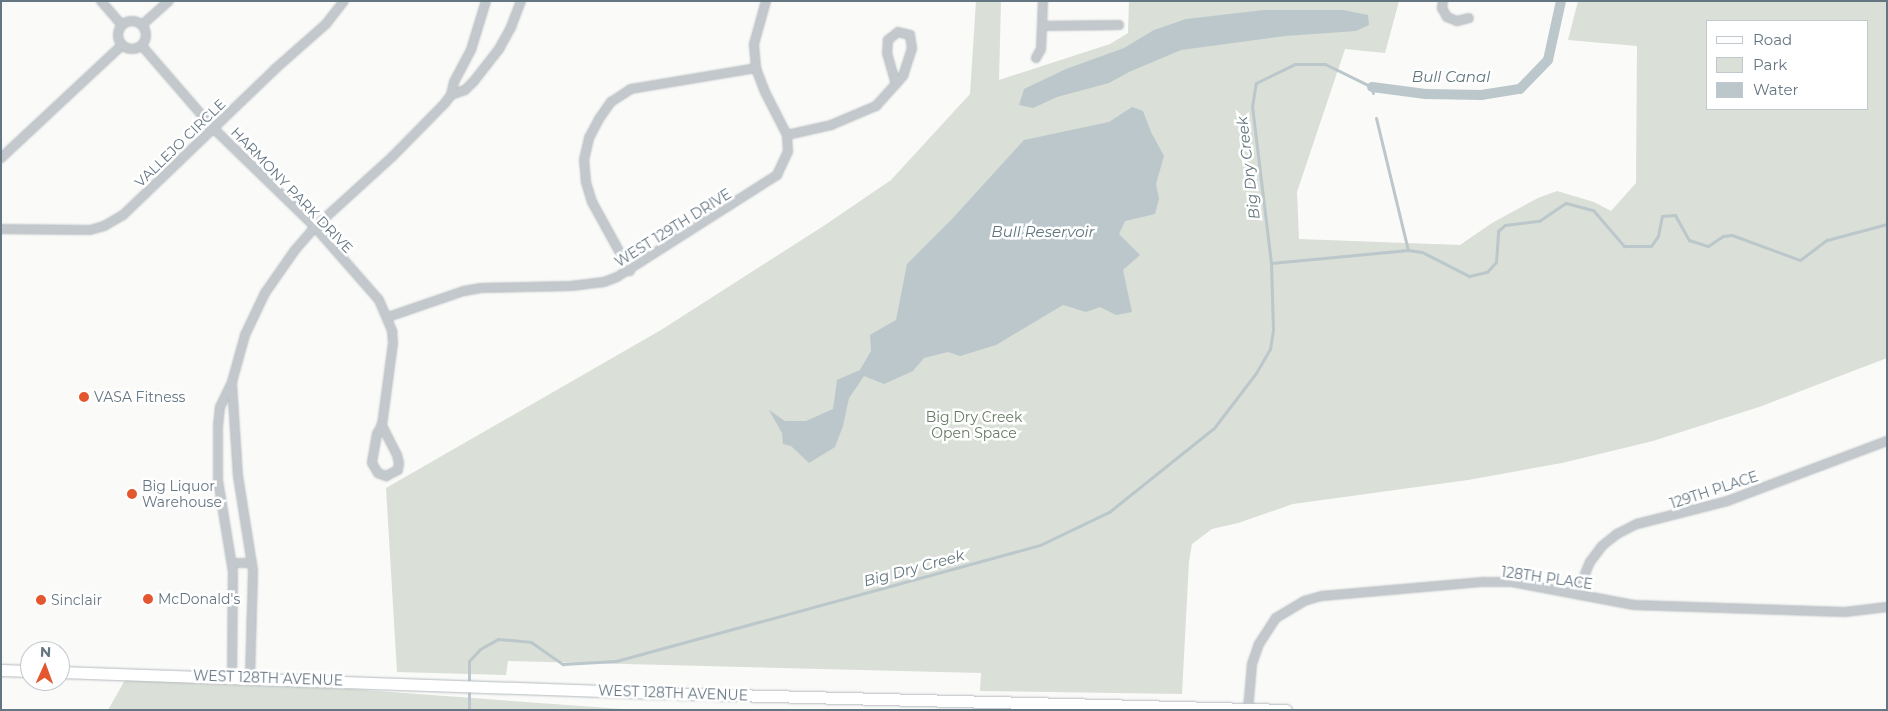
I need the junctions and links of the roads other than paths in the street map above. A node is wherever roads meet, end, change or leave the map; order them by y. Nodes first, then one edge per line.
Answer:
1 (101, 1) edge
2 (169, 1) edge
3 (344, 1) edge
4 (486, 1) edge
5 (521, 1) edge
6 (766, 1) edge
7 (1043, 1) edge
8 (1443, 1) edge
9 (1469, 18) dead end
10 (121, 24) junction
11 (142, 25) junction
12 (1119, 25) dead end
13 (1042, 26) junction
14 (122, 45) junction
15 (142, 46) junction
16 (1036, 58) dead end
17 (756, 68) junction
18 (896, 84) junction
19 (451, 95) junction
20 (213, 128) junction
21 (787, 135) junction
22 (1, 158) edge
23 (315, 227) junction
24 (1, 229) edge
25 (630, 271) junction
26 (388, 316) junction
27 (232, 382) junction
28 (382, 425) junction
29 (1887, 441) edge
30 (233, 563) junction
31 (252, 563) junction
32 (1580, 594) junction
33 (1887, 607) edge
34 (1, 670) edge
35 (20, 671) edge
36 (70, 672) edge
37 (232, 677) junction
38 (250, 678) junction
39 (977, 706) edge
40 (1248, 709) edge
41 (1286, 710) edge

1 - 10 street
2 - 11 street
3 - 20 street, VALLEJO CIRCLE
4 - 19 street
5 - 19 street
6 - 17 street
7 - 13 street
8 - 9 street
10 - 11 street
10 - 14 street
11 - 15 street
12 - 13 street
13 - 16 street
14 - 15 street
14 - 22 street
15 - 20 street, HARMONY PARK DRIVE
17 - 21 street
17 - 25 street
18 - 18 street
18 - 21 street
19 - 23 street
20 - 23 street, HARMONY PARK DRIVE
20 - 24 street, VALLEJO CIRCLE
21 - 25 street, WEST 129TH DRIVE
23 - 26 street, HARMONY PARK DRIVE
23 - 27 street
25 - 26 street, WEST 129TH DRIVE
26 - 28 street, HARMONY PARK DRIVE
27 - 30 street
27 - 31 street
28 - 28 street, HARMONY PARK DRIVE
29 - 32 street, 129TH PLACE
30 - 31 street
30 - 37 street
31 - 38 street
32 - 33 street, 128TH PLACE
32 - 40 street, 128TH PLACE
34 - 35 main road
36 - 37 main road, WEST 128TH AVENUE
37 - 38 main road, WEST 128TH AVENUE
38 - 39 main road, WEST 128TH AVENUE
39 - 40 main road, WEST 128TH AVENUE
40 - 41 main road, WEST 128TH AVENUE

